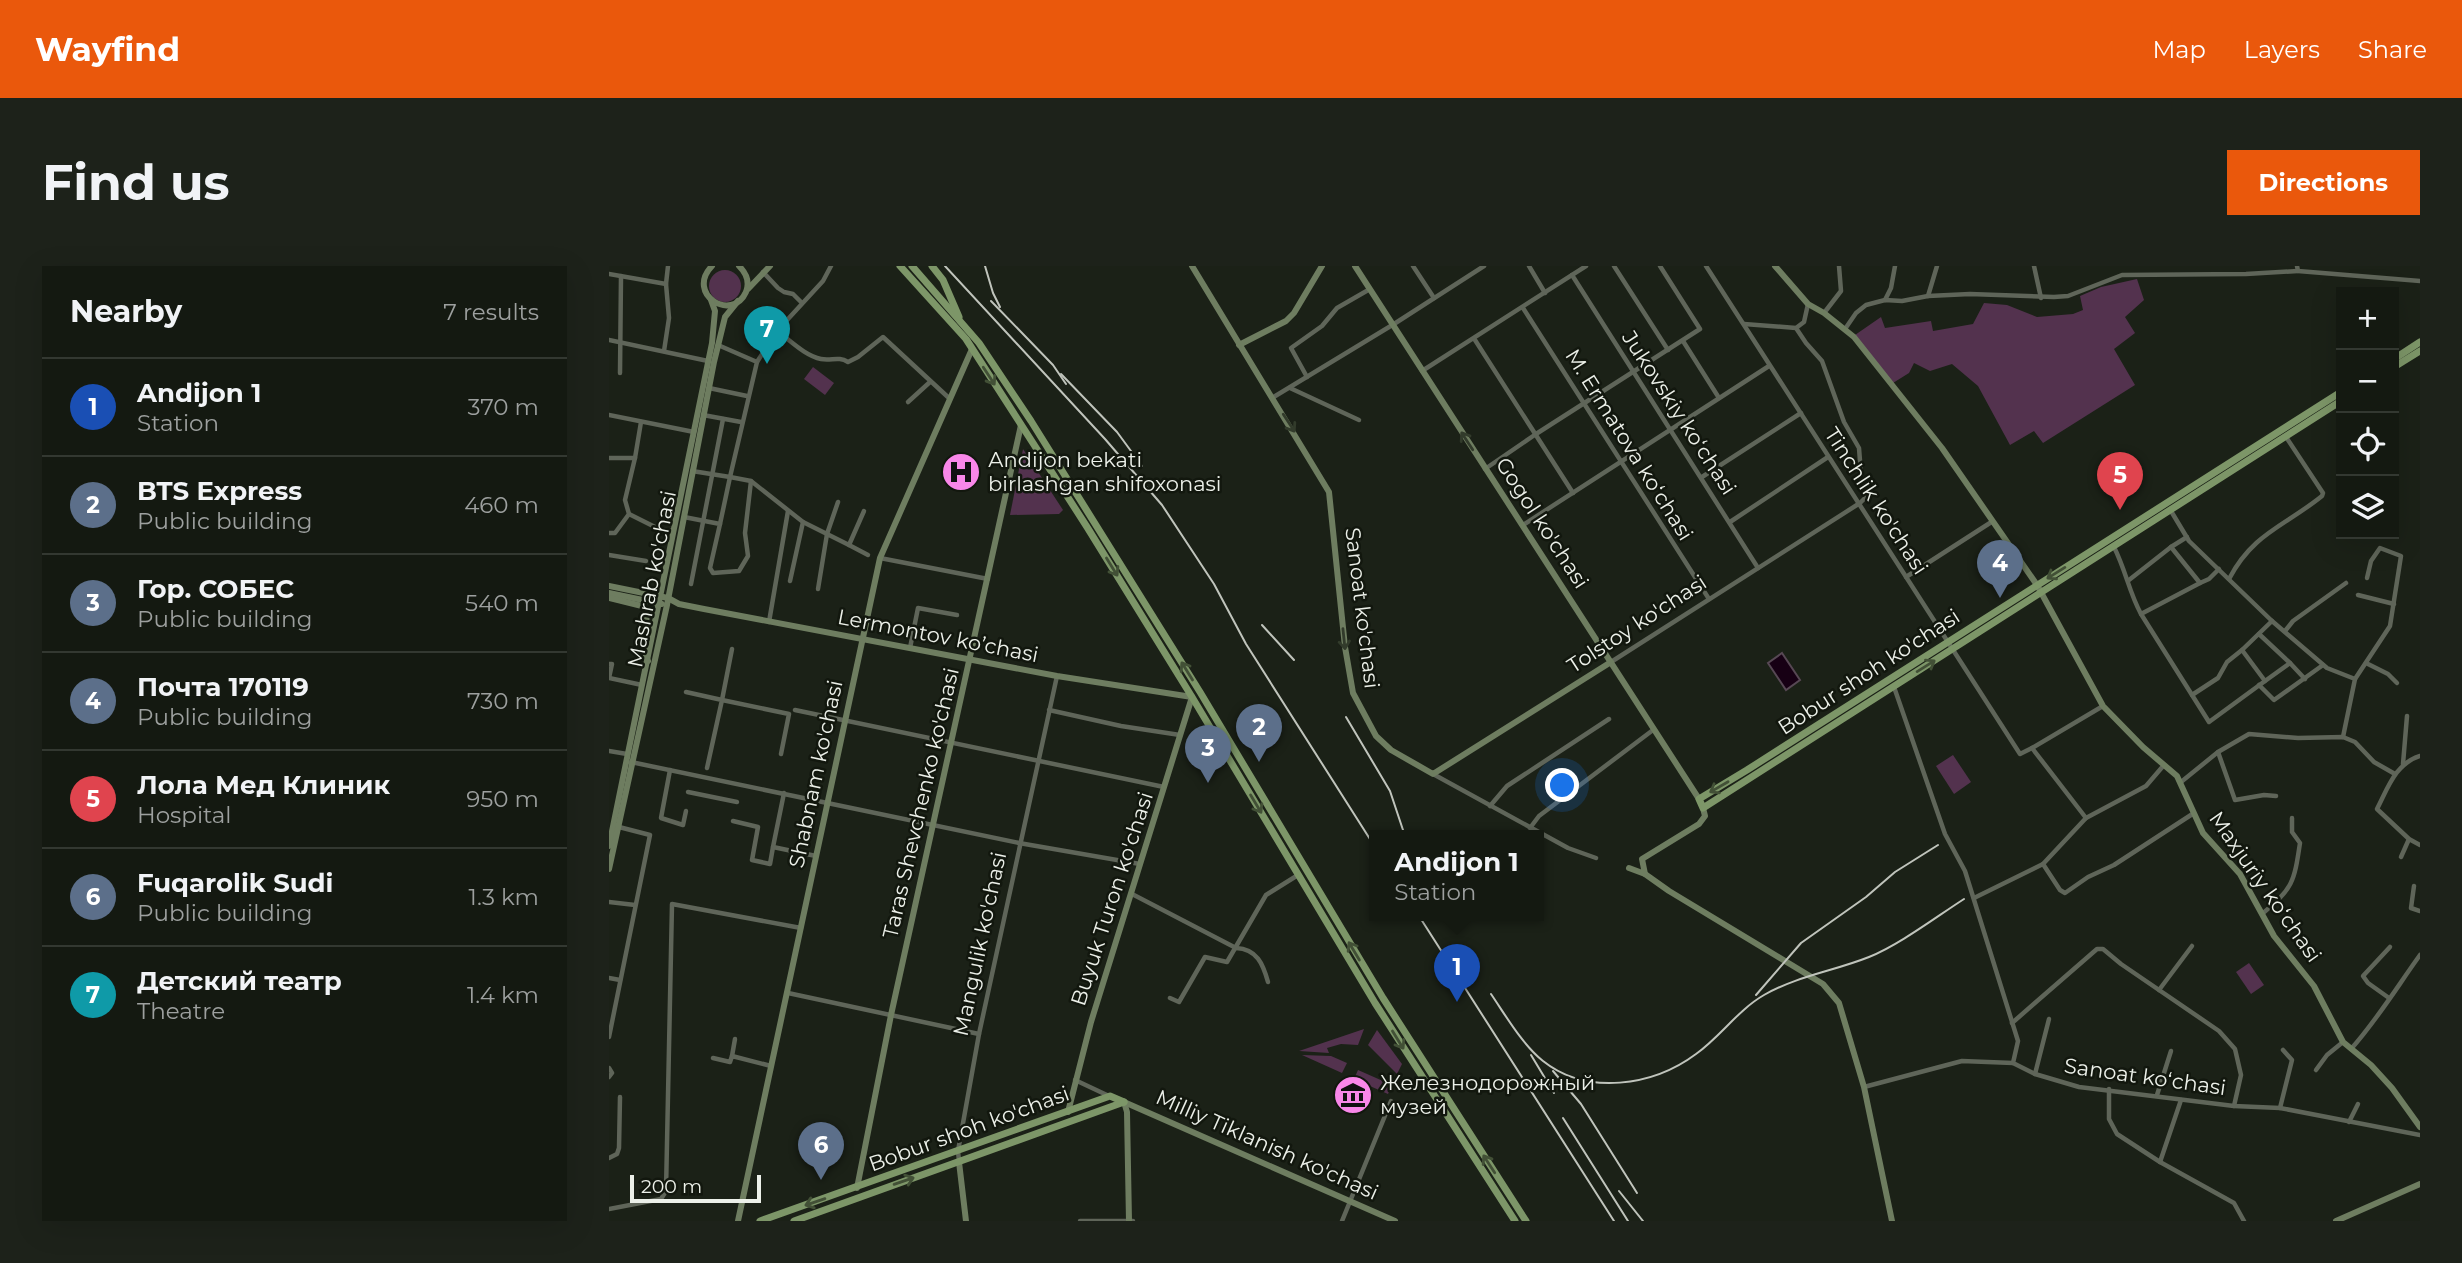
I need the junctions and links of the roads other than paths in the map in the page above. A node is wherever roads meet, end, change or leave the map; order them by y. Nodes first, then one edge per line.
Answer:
1 (668, 266) edge
2 (712, 266) edge
3 (739, 266) edge
4 (770, 266) edge
5 (831, 266) edge
6 (900, 266) edge
7 (932, 266) edge
8 (1192, 266) edge
9 (1322, 266) edge
10 (1355, 266) edge
11 (1413, 266) edge
12 (1484, 266) edge
13 (1529, 266) edge
14 (1586, 266) edge
15 (1614, 266) edge
16 (1660, 266) edge
17 (1706, 266) edge
18 (1775, 266) edge
19 (1839, 266) edge
20 (1895, 266) edge
21 (1937, 266) edge
22 (2035, 266) edge
23 (2298, 268) edge
24 (915, 270) edge
25 (763, 272) junction
26 (609, 274) edge
27 (1572, 275) junction
28 (621, 276) junction
29 (2420, 281) edge
30 (666, 284) junction
31 (1371, 289) junction
32 (745, 293) junction
33 (1545, 293) junction
34 (1928, 296) junction
35 (1434, 298) junction
36 (2041, 298) junction
37 (711, 300) junction
38 (1885, 300) junction
39 (738, 301) junction
40 (802, 303) junction
41 (1808, 304) junction
42 (1523, 308) junction
43 (1824, 313) junction
44 (960, 320) junction
45 (1394, 324) junction
46 (1744, 324) junction
47 (1796, 328) junction
48 (1845, 329) junction
49 (777, 331) junction
50 (609, 340) edge
51 (1475, 340) junction
52 (1683, 341) junction
53 (619, 342) junction
54 (2420, 342) edge
55 (718, 345) junction
56 (1239, 345) junction
57 (972, 349) junction
58 (1668, 350) junction
59 (664, 351) junction
60 (2420, 351) edge
61 (2399, 356) edge
62 (708, 360) junction
63 (757, 362) junction
64 (2399, 364) edge
65 (1769, 366) junction
66 (1422, 371) junction
67 (1634, 372) junction
68 (619, 373) dead end
69 (1307, 377) junction
70 (930, 382) junction
71 (1289, 387) junction
72 (708, 388) junction
73 (2336, 395) edge
74 (747, 396) junction
75 (1272, 398) junction
76 (1719, 398) junction
77 (950, 400) junction
78 (908, 402) dead end
79 (1584, 402) junction
80 (2336, 404) edge
81 (1801, 413) junction
82 (609, 415) edge
83 (703, 415) junction
84 (723, 419) junction
85 (1359, 420) dead end
86 (641, 422) junction
87 (741, 422) junction
88 (1021, 425) junction
89 (1671, 429) junction
90 (694, 432) junction
91 (1536, 433) junction
92 (2286, 437) junction
93 (1828, 457) junction
94 (609, 458) edge
95 (635, 458) junction
96 (1621, 461) junction
97 (1485, 469) junction
98 (691, 471) junction
99 (713, 474) junction
100 (730, 477) junction
101 (1702, 477) junction
102 (751, 481) junction
103 (1573, 493) junction
104 (838, 502) dead end
105 (1860, 503) junction
106 (864, 510) dead end
107 (788, 511) junction
108 (2171, 511) junction
109 (629, 514) junction
110 (683, 517) junction
111 (704, 521) junction
112 (1993, 521) junction
113 (803, 522) junction
114 (1730, 522) junction
115 (720, 524) junction
116 (1523, 526) junction
117 (675, 531) junction
118 (609, 533) edge
119 (827, 534) junction
120 (2187, 537) junction
121 (849, 545) junction
122 (2114, 547) junction
123 (2171, 548) junction
124 (609, 555) edge
125 (868, 555) dead end
126 (880, 558) junction
127 (646, 561) dead end
128 (1758, 568) junction
129 (2219, 569) junction
130 (1906, 577) junction
131 (2367, 578) dead end
132 (988, 579) junction
133 (2228, 579) junction
134 (2129, 580) junction
135 (790, 581) dead end
136 (2200, 583) junction
137 (2346, 583) dead end
138 (691, 584) dead end
139 (609, 586) edge
140 (2037, 586) junction
141 (818, 589) dead end
142 (2041, 594) junction
143 (2358, 595) dead end
144 (609, 596) edge
145 (1709, 598) junction
146 (664, 601) junction
147 (2394, 604) junction
148 (2141, 614) junction
149 (957, 615) dead end
150 (2272, 621) junction
151 (769, 622) junction
152 (2285, 631) junction
153 (2259, 634) junction
154 (862, 639) junction
155 (1948, 642) junction
156 (731, 649) dead end
157 (910, 649) junction
158 (1953, 649) junction
159 (2242, 650) junction
160 (648, 661) junction
161 (971, 661) junction
162 (1611, 662) junction
163 (2290, 663) junction
164 (2366, 663) junction
165 (609, 664) edge
166 (2323, 665) junction
167 (1056, 677) junction
168 (2305, 679) junction
169 (2354, 680) junction
170 (2265, 681) junction
171 (2397, 683) dead end
172 (642, 685) junction
173 (2259, 685) junction
174 (1894, 687) junction
175 (686, 692) dead end
176 (1200, 692) junction
177 (2192, 695) junction
178 (1192, 697) junction
179 (722, 700) junction
180 (2103, 706) junction
181 (795, 710) dead end
182 (1049, 710) junction
183 (2407, 716) dead end
184 (1609, 719) dead end
185 (845, 720) junction
186 (1653, 730) junction
187 (1181, 735) junction
188 (2343, 737) junction
189 (952, 743) junction
190 (2032, 748) junction
191 (609, 751) edge
192 (2218, 752) junction
193 (627, 754) junction
194 (781, 754) dead end
195 (2420, 756) edge
196 (1770, 761) junction
197 (631, 762) junction
198 (1038, 762) junction
199 (2164, 765) junction
200 (2403, 765) junction
201 (706, 768) dead end
202 (670, 770) junction
203 (1433, 774) junction
204 (1750, 774) junction
205 (2395, 774) junction
206 (2181, 782) junction
207 (1165, 788) junction
208 (688, 792) dead end
209 (784, 793) junction
210 (2276, 796) dead end
211 (1699, 799) junction
212 (737, 802) dead end
213 (828, 803) junction
214 (1490, 806) junction
215 (1703, 808) junction
216 (686, 811) dead end
217 (2194, 813) junction
218 (2087, 818) junction
219 (2292, 818) dead end
220 (733, 821) dead end
221 (934, 825) junction
222 (618, 826) junction
223 (1530, 828) junction
224 (1534, 830) edge
225 (1544, 835) edge
226 (2409, 839) junction
227 (1019, 843) junction
228 (2420, 845) edge
229 (609, 846) edge
230 (773, 848) junction
231 (817, 856) junction
232 (2401, 856) dead end
233 (1595, 858) dead end
234 (1140, 864) junction
235 (2043, 864) junction
236 (1629, 868) dead end
237 (609, 869) edge
238 (1644, 874) junction
239 (1298, 875) junction
240 (2414, 886) dead end
241 (1132, 894) junction
242 (1974, 898) junction
243 (609, 902) edge
244 (635, 905) junction
245 (2420, 911) edge
246 (2262, 914) junction
247 (801, 929) junction
248 (2192, 946) dead end
249 (2390, 947) dead end
250 (1236, 948) junction
251 (2420, 956) edge
252 (609, 978) edge
253 (621, 980) junction
254 (1268, 982) dead end
255 (2159, 990) junction
256 (788, 993) junction
257 (1170, 998) dead end
258 (1383, 998) junction
259 (2389, 998) junction
260 (1375, 1003) junction
261 (891, 1015) junction
262 (2049, 1019) dead end
263 (2012, 1023) junction
264 (979, 1034) junction
265 (609, 1037) edge
266 (735, 1038) dead end
267 (2343, 1042) junction
268 (2351, 1049) junction
269 (2283, 1050) dead end
270 (2171, 1051) dead end
271 (733, 1056) junction
272 (713, 1058) dead end
273 (2013, 1063) junction
274 (772, 1066) junction
275 (609, 1068) edge
276 (2316, 1070) dead end
277 (2035, 1074) junction
278 (609, 1077) edge
279 (1075, 1080) junction
280 (1864, 1087) junction
281 (2109, 1089) junction
282 (2157, 1095) junction
283 (1110, 1096) junction
284 (620, 1097) dead end
285 (2181, 1100) junction
286 (1391, 1101) dead end
287 (1124, 1102) junction
288 (2358, 1104) dead end
289 (2234, 1106) junction
290 (2280, 1108) junction
291 (1068, 1112) junction
292 (2349, 1122) junction
293 (2420, 1127) edge
294 (2420, 1135) edge
295 (958, 1151) junction
296 (609, 1158) edge
297 (959, 1162) junction
298 (2159, 1162) junction
299 (2420, 1184) edge
300 (857, 1188) junction
301 (1350, 1202) junction
302 (609, 1209) edge
303 (1130, 1220) edge
304 (738, 1221) edge
305 (760, 1221) edge
306 (794, 1221) edge
307 (966, 1221) edge
308 (1080, 1221) edge
309 (1342, 1221) edge
310 (1395, 1221) edge
311 (1515, 1221) edge
312 (1526, 1221) edge
313 (1892, 1221) edge
314 (2245, 1221) edge
315 (2336, 1221) edge

1 - 30 street
2 - 37 street, Mashrab ko'chasi
3 - 32 street
4 - 25 street, Mashrab ko'chasi
5 - 40 street
6 - 24 main road
7 - 44 main road
8 - 56 street, Sanoat ko'chasi
9 - 56 street
10 - 31 street, Gogol ko'chasi
11 - 35 street
12 - 35 street
13 - 33 street
14 - 27 street
15 - 58 street
16 - 52 street
17 - 46 street, Tinchlik ko'chasi
18 - 41 street, Maxjuriy koʻchasi
19 - 43 street
20 - 38 street
21 - 34 street
22 - 36 street
23 - 29 street
23 - 36 street
24 - 44 main road
24 - 57 main road
25 - 32 street, Mashrab ko'chasi
25 - 40 street
26 - 28 street
27 - 33 street
27 - 67 street, Jukovskiy koʻchasi
28 - 30 street
28 - 53 street
30 - 59 street
31 - 45 street, Gogol ko'chasi
31 - 69 street
32 - 39 street, Mashrab ko'chasi
33 - 42 street
34 - 36 street
34 - 38 street
35 - 45 street
37 - 39 street
37 - 62 street, Mashrab ko'chasi
38 - 48 street
39 - 55 street, Mashrab ko'chasi
40 - 49 street
41 - 43 street, Maxjuriy koʻchasi
41 - 47 street
42 - 51 street
42 - 79 street, M. Ermatova koʻchasi
43 - 48 street, Maxjuriy koʻchasi
176 -> 44 main road
45 - 66 street, Gogol ko'chasi
45 - 69 street
46 - 47 street
46 - 65 street, Tinchlik ko'chasi
47 - 105 street
48 - 112 street, Maxjuriy koʻchasi
49 - 63 street
49 - 70 street
50 - 53 street
51 - 66 street
51 - 91 street
52 - 58 street
52 - 76 street
53 - 59 street
53 - 68 street
54 - 61 main road
55 - 63 street
55 - 72 street, Mashrab ko'chasi
56 - 75 street, Sanoat ko'chasi
57 - 77 street, Shabnam ko'chasi
57 -> 88 main road
58 - 67 street
59 - 62 street
60 - 64 main road
62 - 90 street, Mashrab ko'chasi
63 - 74 street
65 - 76 street
65 - 81 street, Tinchlik ko'chasi
97 -> 66 street, Gogol ko'chasi
67 - 79 street
67 - 89 street, Jukovskiy koʻchasi
69 - 71 street
70 - 77 street
70 - 78 street
71 - 75 street
71 - 85 street
72 - 74 street
72 - 83 street, Mashrab ko'chasi
73 -> 140 main road, Bobur shoh ko'chasi
74 - 87 street
75 -> 203 street, Sanoat ko'chasi
76 - 89 street
77 - 126 street, Shabnam ko'chasi
79 - 91 street
79 - 96 street, M. Ermatova koʻchasi
80 - 92 main road, Bobur shoh ko'chasi
81 - 93 street, Tinchlik ko'chasi
81 - 101 street
82 - 86 street
83 - 84 street
83 - 98 street, Mashrab ko'chasi
84 - 87 street
84 - 99 street
86 - 90 street
86 - 95 street
87 - 100 street
88 - 132 street, Taras Shevchenko ko'chasi
88 -> 178 main road
89 - 96 street
89 - 101 street, Jukovskiy koʻchasi
90 - 117 street, Mashrab ko'chasi
91 - 97 street
91 - 103 street
92 - 108 main road, Bobur shoh ko'chasi
92 - 133 street
93 - 105 street, Tinchlik ko'chasi
93 - 114 street
94 - 95 street
95 - 109 street
96 - 103 street
96 - 145 street, M. Ermatova koʻchasi
97 - 116 street, Gogol ko'chasi
98 - 99 street
98 - 110 street, Mashrab ko'chasi
99 - 100 street
99 - 111 street
100 - 102 street
100 - 115 street
101 - 114 street, Jukovskiy koʻchasi
102 - 107 street
102 - 115 street
103 - 116 street
104 - 119 street
105 - 128 street, Tolstoy ko'chasi
105 - 130 street, Tinchlik ko'chasi
106 - 121 street
107 - 113 street
107 - 151 street
108 - 120 street
108 - 122 main road, Bobur shoh ko'chasi
109 - 117 street
109 - 118 street
110 - 111 street
110 - 146 street, Mashrab ko'chasi
111 - 115 street
111 - 138 street
112 - 130 street
112 - 140 street, Maxjuriy koʻchasi
113 - 119 street
113 - 135 street
114 - 128 street, Jukovskiy koʻchasi
116 - 162 street, Gogol ko'chasi
117 - 146 street, Mashrab ko'chasi
119 - 121 street
119 - 141 street
120 - 123 street
120 - 129 street
121 - 125 street
122 - 134 street
122 - 142 main road, Bobur shoh ko'chasi
123 - 134 street
123 - 136 street
124 - 127 street
126 - 132 street
126 - 154 street, Shabnam ko'chasi
128 - 145 street, Tolstoy ko'chasi
129 - 133 street
129 - 136 street
130 - 155 street, Tinchlik ko'chasi
131 - 147 street
132 - 161 street, Taras Shevchenko ko'chasi
133 - 150 street
134 - 148 street
136 - 148 street
137 - 152 street
139 - 146 street, Lermontov ko’chasi
140 - 142 street, Maxjuriy koʻchasi
140 - 155 main road, Bobur shoh ko'chasi
142 - 158 main road, Bobur shoh ko'chasi
142 - 180 street, Maxjuriy koʻchasi
143 - 147 street
144 - 146 street, Lermontov ko’chasi
144 - 160 street
145 - 162 street, Tolstoy ko'chasi
146 - 151 street, Lermontov ko’chasi
146 - 160 street, Mashrab ko'chasi
146 - 197 street, Mashrab ko'chasi
147 - 164 street
148 - 177 street
149 - 157 street
150 - 152 street
150 - 153 street
151 - 154 street, Lermontov ko’chasi
152 - 166 street
153 - 159 street
153 - 163 street
154 - 157 street, Lermontov ko’chasi
154 - 185 street, Shabnam ko'chasi
155 - 158 street, Tinchlik ko'chasi
155 - 196 main road, Bobur shoh ko'chasi
156 - 179 street
157 - 161 street, Lermontov ko’chasi
174 -> 158 main road, Bobur shoh ko'chasi
158 - 190 street, Tinchlik ko'chasi
159 - 170 street
159 - 177 street
160 - 172 street, Mashrab ko'chasi
161 - 167 street, Lermontov ko’chasi
161 - 189 street, Taras Shevchenko ko'chasi
162 - 186 street, Gogol ko'chasi
162 - 203 street, Tolstoy ko'chasi
163 - 168 street
163 - 170 street
164 - 169 street
164 - 171 street
165 - 172 street
166 - 168 street
166 - 169 street
167 - 178 street, Lermontov ko’chasi
167 - 182 street, Mangulik ko'chasi
168 - 173 street
169 - 188 street
170 - 173 street
172 - 193 street, Mashrab ko'chasi
173 - 177 street
174 - 196 main road, Bobur shoh ko'chasi
174 - 242 street
175 - 179 street
176 - 178 main road
258 -> 176 main road
178 - 187 street, Buyuk Turon ko'chasi
178 -> 239 main road
179 - 194 street
179 - 201 street
180 - 190 street
180 - 199 street, Maxjuriy koʻchasi
181 - 185 street
182 - 187 street
182 - 198 street, Mangulik ko'chasi
183 - 200 street
184 - 214 street
185 - 189 street
185 - 213 street, Shabnam ko'chasi
186 - 211 street, Gogol ko'chasi
186 - 223 street
187 - 207 street, Buyuk Turon ko'chasi
188 - 192 street
188 - 205 street
189 - 198 street
189 - 221 street, Taras Shevchenko ko'chasi
190 - 218 street
191 - 193 street
192 - 206 street
192 - 210 street
193 - 229 street, Mashrab ko'chasi
195 - 200 street
196 - 204 main road, Bobur shoh ko'chasi
197 - 202 street
197 - 222 street, Mashrab ko'chasi
198 - 207 street
198 - 227 street, Mangulik ko'chasi
199 - 206 street, Maxjuriy koʻchasi
199 - 218 street
200 - 205 street
202 - 209 street
202 - 216 street
203 - 214 street, Sanoat ko'chasi
204 -> 211 main road, Bobur shoh ko'chasi
204 - 215 main road, Bobur shoh ko'chasi
205 - 226 street
206 - 217 street, Maxjuriy koʻchasi
207 - 234 street, Buyuk Turon ko'chasi
208 - 212 street
209 - 213 street
209 - 230 street
211 - 215 main road
213 - 221 street
213 - 231 street, Shabnam ko'chasi
214 - 223 street, Sanoat ko'chasi
215 - 238 street
217 - 235 street
217 - 246 street, Maxjuriy koʻchasi
218 - 235 street
219 - 246 street
220 - 230 street
221 - 227 street
221 - 261 street, Taras Shevchenko ko'chasi
222 - 237 street, Mashrab ko'chasi
222 - 244 street
223 - 224 street, Sanoat ko'chasi
225 - 233 street, Sanoat ko'chasi
226 - 228 street
226 - 232 street
227 - 234 street
227 - 264 street, Mangulik ko'chasi
230 - 231 street
231 - 247 street, Shabnam ko'chasi
234 - 241 street, Buyuk Turon ko'chasi
235 - 242 street
236 - 238 street
238 - 280 street
239 - 250 street
239 - 260 main road
240 - 245 street
241 - 250 street
241 - 279 street, Buyuk Turon ko'chasi
242 - 263 street
243 - 244 street
244 - 253 street
246 - 267 street, Maxjuriy koʻchasi
247 - 256 street, Shabnam ko'chasi
247 - 302 street
248 - 255 street
249 - 259 street
250 - 254 street
250 - 257 street
251 - 259 street
252 - 253 street
253 - 265 street
255 - 263 street
255 - 289 street
256 - 261 street
256 - 274 street, Shabnam ko'chasi
258 - 260 main road
312 -> 258 main road
259 - 268 street
260 -> 311 main road
261 - 264 street
261 - 300 street, Taras Shevchenko ko'chasi
262 - 277 street
263 - 273 street
264 - 295 street, Mangulik ko'chasi
266 - 271 street
267 - 268 street, Maxjuriy koʻchasi
267 - 276 street
268 - 293 street, Maxjuriy koʻchasi
269 - 290 street
270 - 282 street
271 - 272 street
271 - 274 street
273 - 277 street, Sanoat koʻchasi
273 - 280 street
274 - 304 street, Shabnam ko'chasi
275 - 278 street
277 - 281 street, Sanoat koʻchasi
279 - 283 street
279 - 291 street, Buyuk Turon ko'chasi
280 - 313 street
281 - 282 street, Sanoat koʻchasi
281 - 298 street
282 - 285 street, Sanoat koʻchasi
283 - 287 main road
283 - 291 main road, Bobur shoh ko'chasi
284 - 296 street
285 - 289 street, Sanoat koʻchasi
285 - 298 street
286 - 301 street
287 - 297 main road, Bobur shoh ko'chasi
287 - 301 street, Milliy Tiklanish ko'chasi
287 - 303 street
288 - 292 street
289 - 290 street, Sanoat koʻchasi
290 - 292 street, Sanoat koʻchasi
291 - 295 main road, Bobur shoh ko'chasi
292 - 294 street, Sanoat koʻchasi
295 - 297 street, Mangulik ko'chasi
295 - 300 main road, Bobur shoh ko'chasi
306 -> 297 main road, Bobur shoh ko'chasi
297 - 307 street, Mangulik ko'chasi
298 - 314 street
299 - 315 street
300 -> 305 main road, Bobur shoh ko'chasi
301 - 309 street
301 - 310 street, Milliy Tiklanish ko'chasi
303 - 308 street

